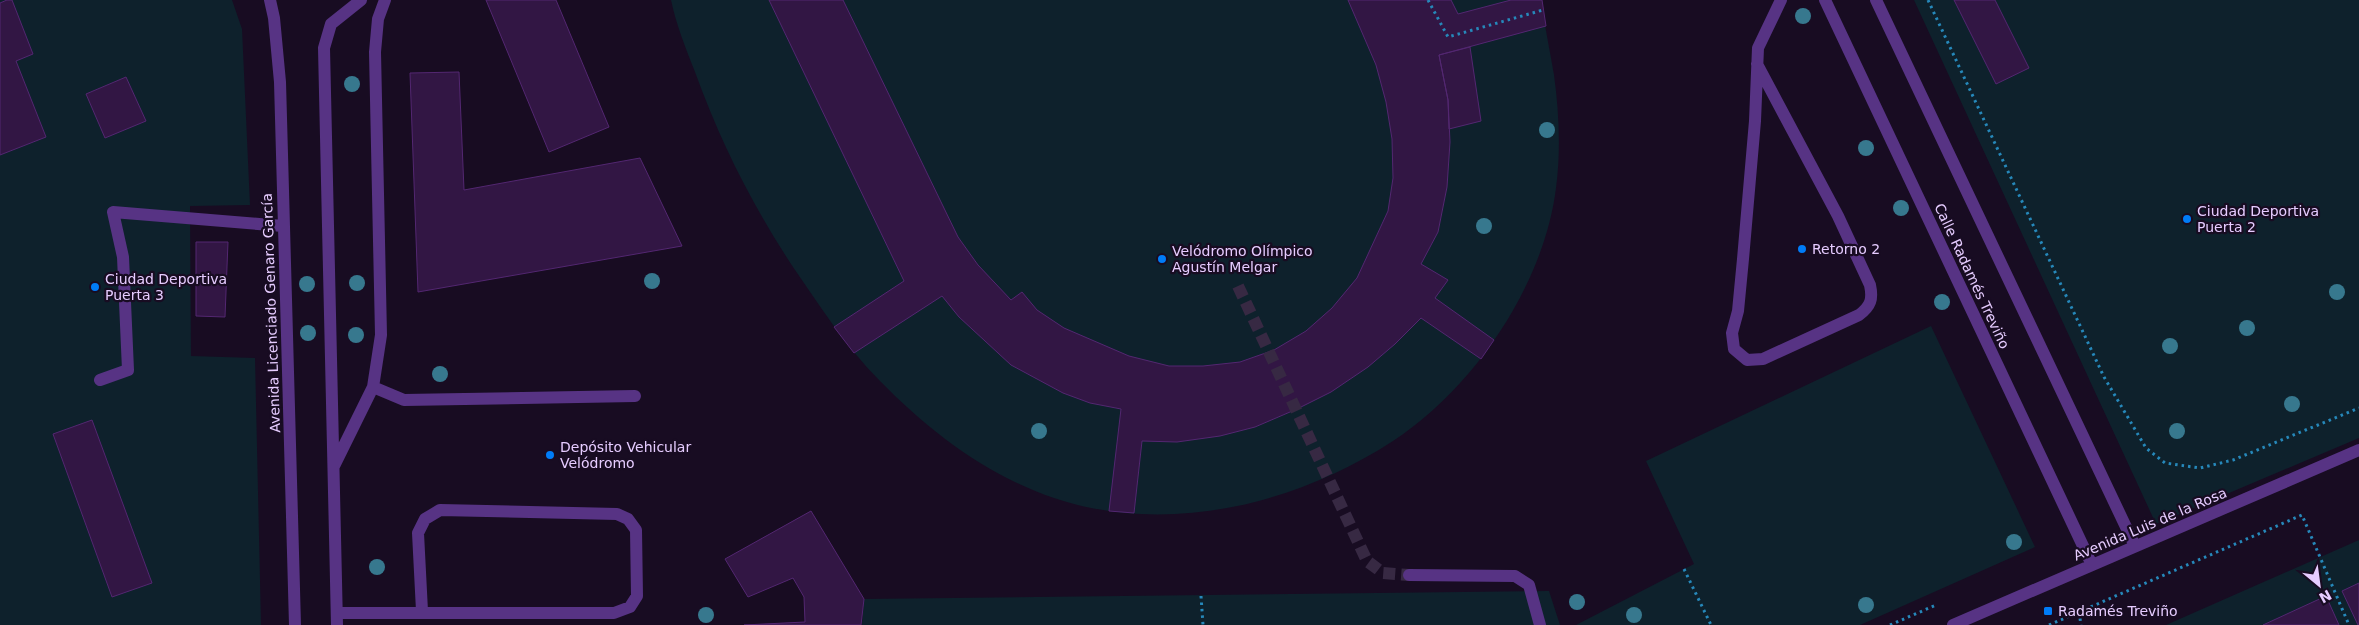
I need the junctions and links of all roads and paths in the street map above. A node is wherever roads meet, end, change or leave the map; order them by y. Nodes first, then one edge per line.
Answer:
1 (270, 0) edge
2 (361, 0) edge
3 (385, 0) edge
4 (1428, 0) edge
5 (1781, 0) edge
6 (1825, 0) edge
7 (1876, 0) edge
8 (1928, 0) edge
9 (1542, 10) dead end
10 (1757, 64) junction
11 (283, 226) junction
12 (100, 380) dead end
13 (373, 387) junction
14 (635, 396) dead end
15 (2359, 408) edge
16 (2359, 450) edge
17 (333, 468) junction
18 (2135, 546) junction
19 (2092, 565) junction
20 (1684, 569) dead end
21 (1408, 574) tunnel mouth
22 (1201, 596) dead end
23 (422, 612) junction
24 (2080, 612) junction
25 (337, 619) edge
26 (295, 625) edge
27 (1203, 625) edge
28 (1540, 625) edge
29 (1711, 625) edge
30 (1953, 625) edge
31 (2049, 625) edge
32 (2082, 625) edge
33 (2350, 625) edge

1 - 11 street, Avenida Licenciado Genaro García
2 - 17 street
3 - 13 street
4 - 9 path
5 - 10 street
6 - 19 street, Calle Radamés Treviño
7 - 18 street
8 - 15 path
10 - 10 street
11 - 12 street
11 - 26 street, Avenida Licenciado Genaro García
13 - 14 street
13 - 17 street
16 - 18 street, Avenida Luis de la Rosa
17 - 25 street
18 - 19 street, Avenida Luis de la Rosa
19 - 30 street, Avenida Luis de la Rosa
20 - 29 path
21 - 28 street
22 - 27 path
23 - 23 street
23 - 25 street
24 - 31 path
24 - 32 path
24 - 33 path

